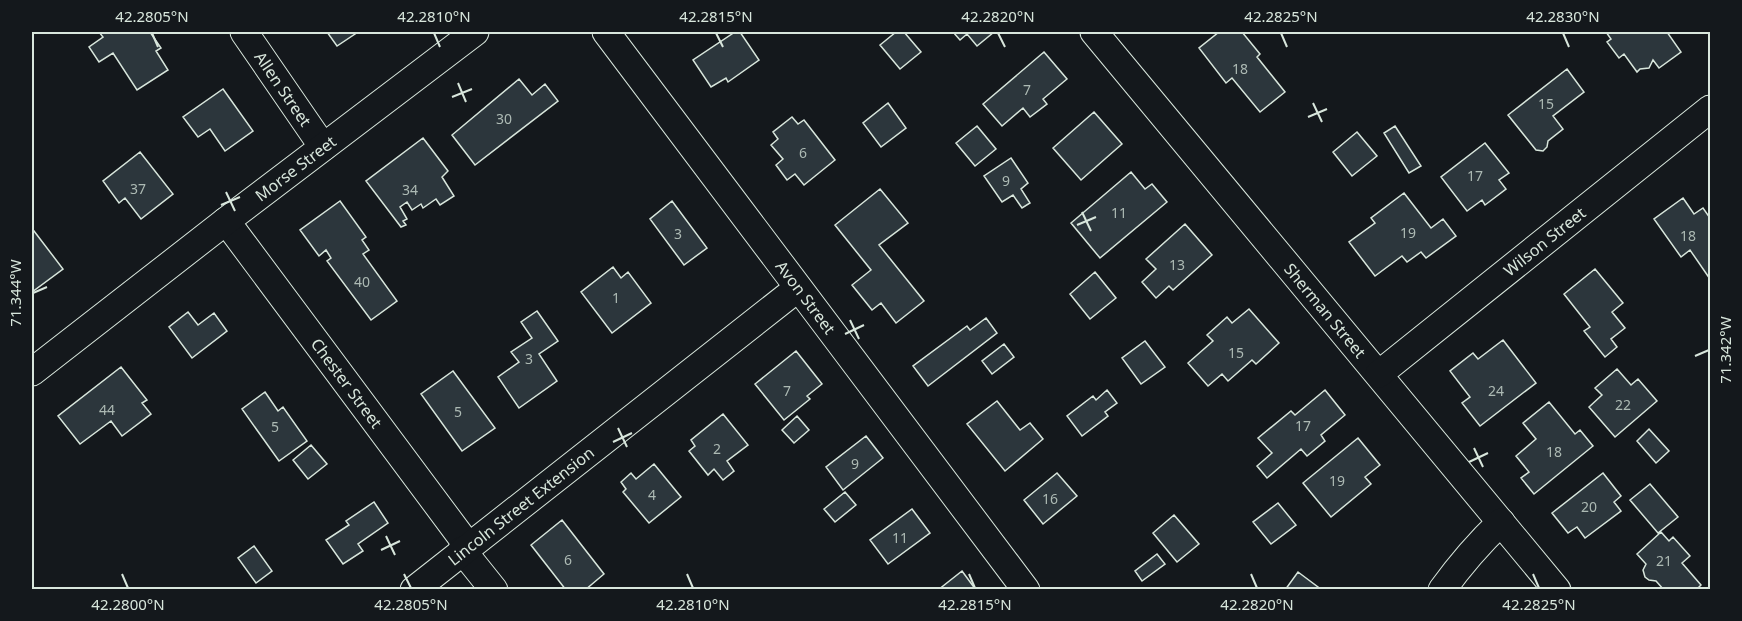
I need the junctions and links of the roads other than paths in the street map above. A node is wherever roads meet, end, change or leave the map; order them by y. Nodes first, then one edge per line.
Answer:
1 (244, 32) edge
2 (475, 32) edge
3 (606, 32) edge
4 (1099, 33) edge
5 (1710, 109) edge
6 (323, 147) junction
7 (226, 221) junction
8 (798, 288) junction
9 (32, 372) edge
10 (1379, 375) junction
11 (1501, 522) junction
12 (465, 548) junction
13 (414, 590) edge
14 (494, 590) edge
15 (1026, 590) edge
16 (1442, 590) edge
17 (1557, 590) edge

1 - 6 street, Allen Street
2 - 6 street, Morse Street
3 - 8 street, Avon Street
4 - 10 street, Sherman Street
5 - 10 street, Wilson Street
6 - 7 street, Morse Street
7 - 9 street, Morse Street
7 - 12 street, Chester Street
8 - 12 street, Lincoln Street Extension
8 - 15 street, Avon Street
10 - 11 street, Sherman Street
11 - 16 street
11 - 17 street, Sherman Street
12 - 13 street, Lincoln Street Extension
12 - 14 street, Chester Street

